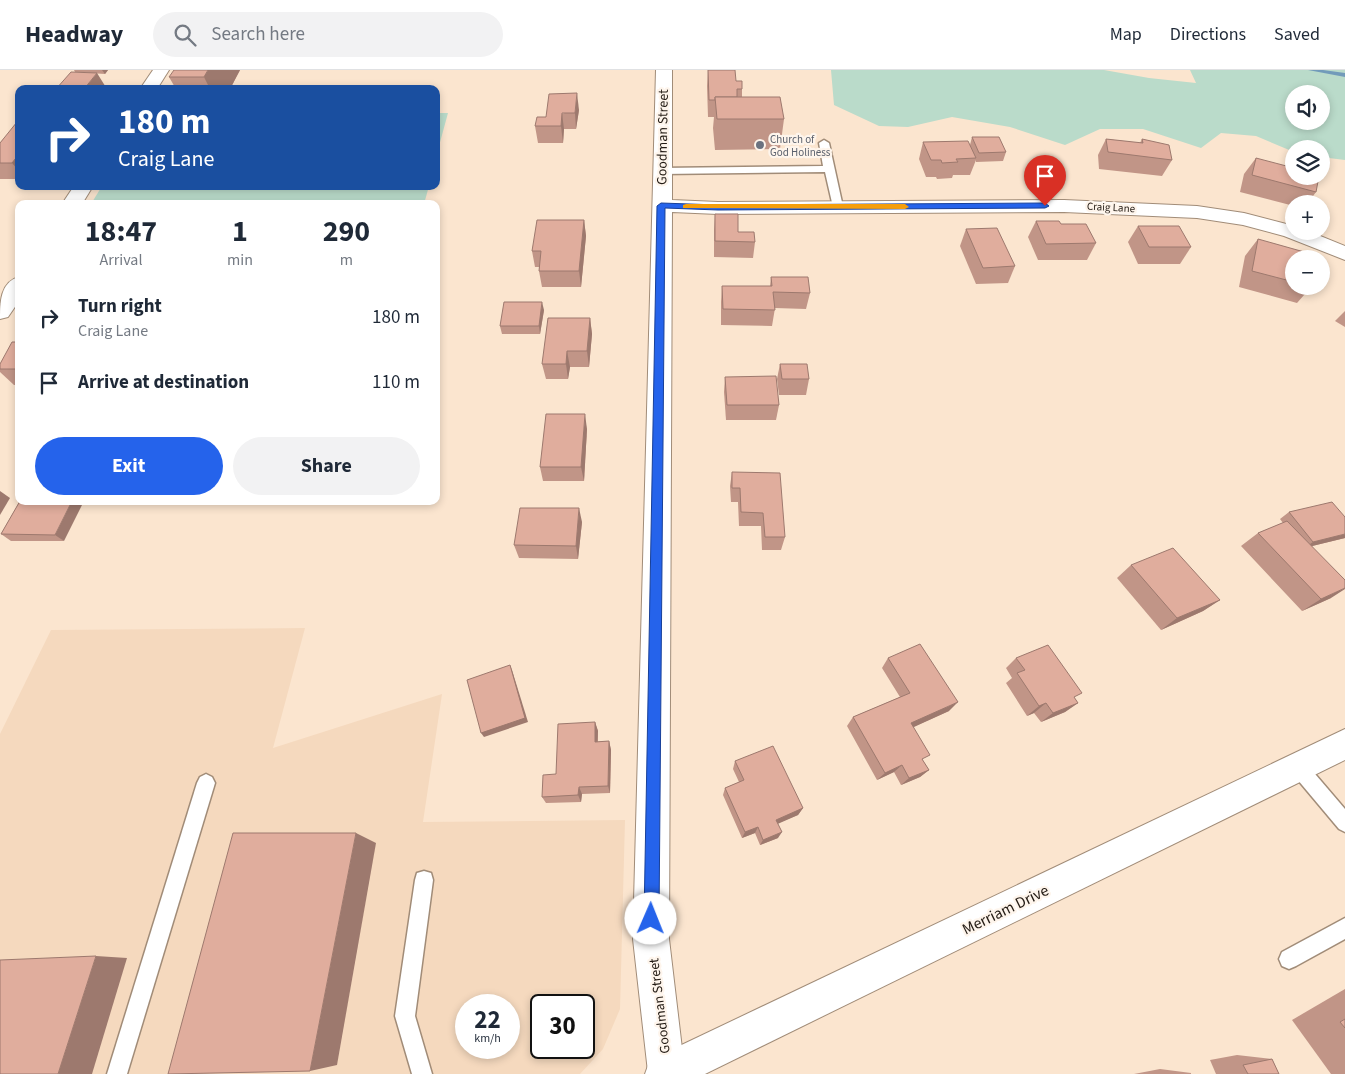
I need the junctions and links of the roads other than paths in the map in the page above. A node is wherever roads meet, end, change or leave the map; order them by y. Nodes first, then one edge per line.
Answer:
1 (161, 70) edge
2 (664, 70) edge
3 (151, 85) edge
4 (824, 142) dead end
5 (829, 169) junction
6 (661, 171) junction
7 (661, 206) junction
8 (838, 207) junction
9 (1345, 253) edge
10 (15, 290) edge
11 (0, 312) edge
12 (1345, 744) edge
13 (1298, 767) junction
14 (206, 784) dead end
15 (1345, 823) edge
16 (424, 880) dead end
17 (1345, 928) edge
18 (1289, 959) dead end
19 (666, 1073) edge
20 (116, 1074) edge
21 (422, 1074) edge

1 - 3 street
2 - 6 street, Goodman Street
4 - 5 lane
5 - 6 lane
5 - 8 lane
6 - 7 street, Goodman Street
7 - 8 street, Craig Lane
7 - 19 street, Goodman Street
8 - 9 street, Craig Lane
10 - 11 street
12 - 13 street, Merriam Drive
13 - 15 lane
13 - 19 street, Merriam Drive
14 - 20 lane
16 - 21 lane
17 - 18 lane

